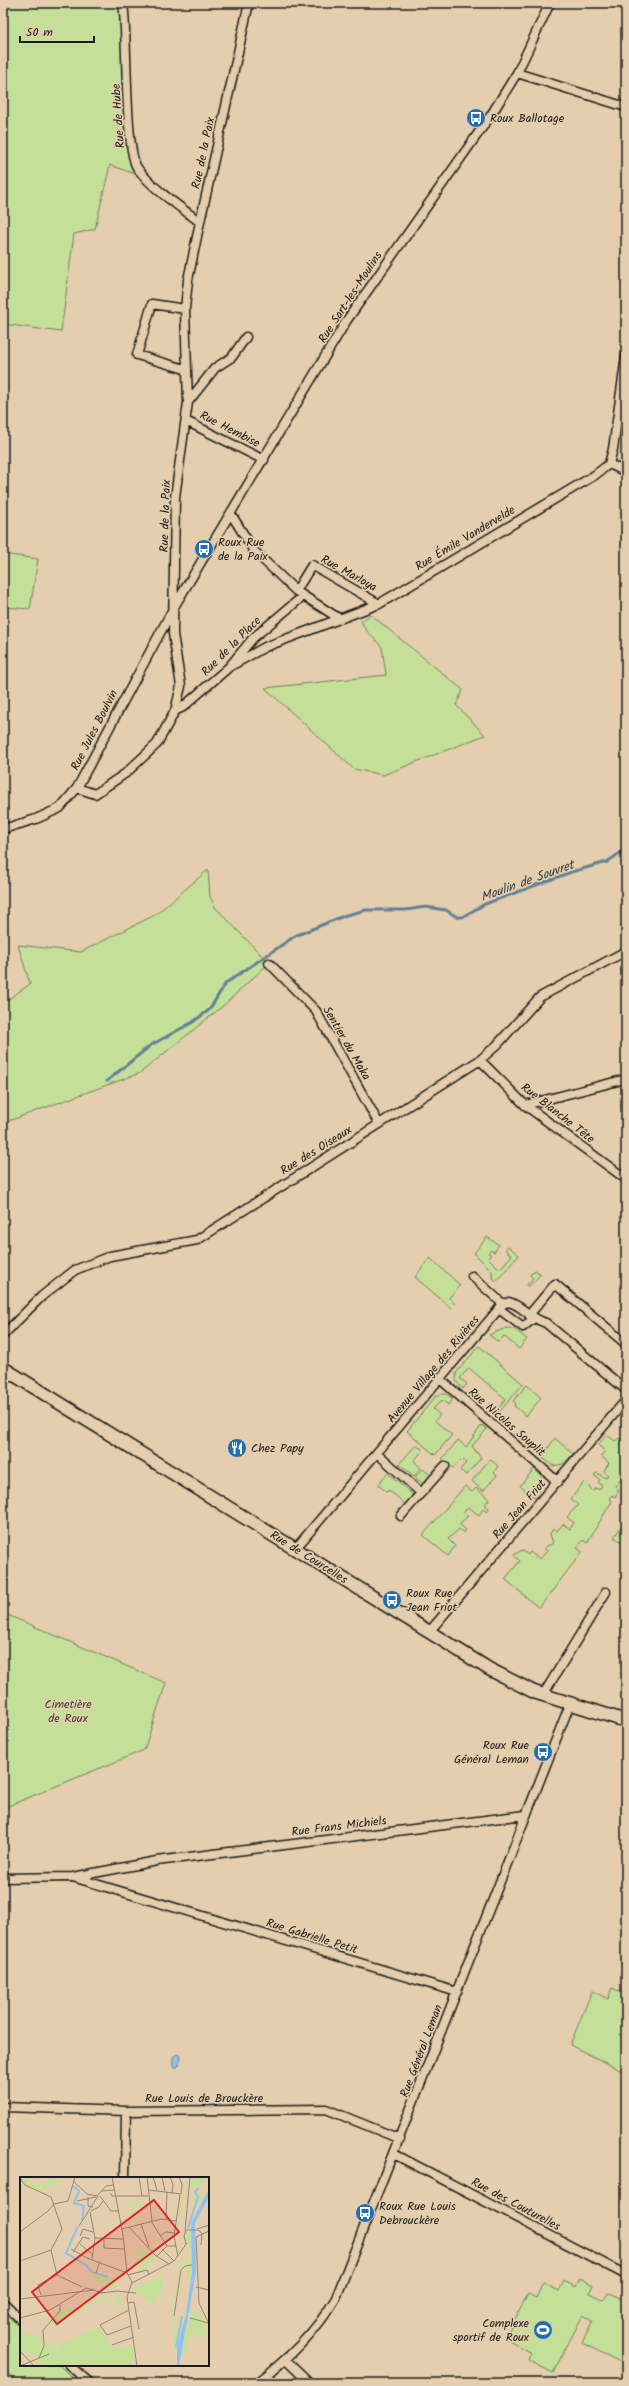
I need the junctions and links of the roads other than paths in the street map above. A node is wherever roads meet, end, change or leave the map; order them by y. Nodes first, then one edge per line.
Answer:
1 (123, 3) edge
2 (249, 3) edge
3 (550, 3) edge
4 (518, 73) junction
5 (626, 107) edge
6 (200, 222) junction
7 (185, 309) junction
8 (246, 337) dead end
9 (626, 356) edge
10 (185, 369) junction
11 (188, 402) junction
12 (186, 420) junction
13 (264, 460) junction
14 (608, 464) junction
15 (626, 472) edge
16 (231, 514) junction
17 (299, 594) junction
18 (379, 604) junction
19 (174, 607) junction
20 (340, 620) junction
21 (229, 667) junction
22 (175, 711) junction
23 (77, 788) junction
24 (3, 829) edge
25 (626, 951) edge
26 (269, 963) dead end
27 (480, 1060) junction
28 (626, 1079) edge
29 (525, 1105) junction
30 (379, 1124) junction
31 (626, 1179) edge
32 (472, 1276) dead end
33 (504, 1305) junction
34 (531, 1317) junction
35 (3, 1335) edge
36 (626, 1344) edge
37 (3, 1368) edge
38 (440, 1379) junction
39 (626, 1390) edge
40 (626, 1400) edge
41 (377, 1453) junction
42 (445, 1466) dead end
43 (558, 1482) junction
44 (422, 1493) junction
45 (401, 1516) dead end
46 (296, 1548) junction
47 (606, 1592) dead end
48 (429, 1632) junction
49 (543, 1695) junction
50 (570, 1704) junction
51 (626, 1721) edge
52 (525, 1815) junction
53 (73, 1877) junction
54 (3, 1878) edge
55 (457, 1992) junction
56 (3, 2107) edge
57 (126, 2111) junction
58 (400, 2138) junction
59 (394, 2154) junction
60 (125, 2177) edge
61 (626, 2275) edge
62 (3, 2302) edge
63 (20, 2319) edge
64 (286, 2360) junction
65 (70, 2366) edge
66 (90, 2383) edge
67 (257, 2383) edge
68 (310, 2383) edge

1 - 6 street, Rue de Hube
2 - 6 street, Rue de la Paix
3 - 4 street, Rue Sart-les-Moulins
4 - 5 street
4 - 13 street, Rue Sart-les-Moulins
6 - 7 street, Rue de la Paix
7 - 10 street, Rue de la Paix
7 - 10 street
8 - 11 street
9 - 14 street
10 - 11 street, Rue de la Paix
11 - 12 street, Rue de la Paix
12 - 13 street, Rue Hembise
12 - 19 street, Rue de la Paix
13 - 16 street, Rue Sart-les-Moulins
14 - 15 street
14 - 18 street, Rue Émile Vandervelde
16 - 17 street
16 - 19 street, Rue Sart-les-Moulins
17 - 18 street, Rue Marloya
17 - 20 street
17 - 21 street, Rue de la Place
18 - 20 street, Rue Émile Vandervelde
19 - 22 street, Rue de la Paix
19 - 23 street, Rue Jules Boulvin
20 - 21 street, Rue Émile Vandervelde
21 - 22 street, Rue de la Place
22 - 23 street
23 - 24 street, Rue Jules Boulvin
25 - 27 street, Rue des Oiseaux
26 - 30 street, Sentier du Maka
27 - 29 street, Rue Blanche Tête
27 - 30 street, Rue des Oiseaux
28 - 29 street
29 - 31 street, Rue Blanche Tête
30 - 35 street, Rue des Oiseaux
32 - 33 street
33 - 34 street
33 - 34 street
33 - 38 street, Avenue Village des Rivières
34 - 36 street
34 - 39 street
37 - 46 main road, Rue de Courcelles
38 - 41 street, Avenue Village des Rivières
38 - 43 street, Rue Nicolas Souplit
40 - 43 street, Rue Jean Friot
41 - 44 street
41 - 46 street, Avenue Village des Rivières
42 - 44 street
43 - 48 street, Rue Jean Friot
44 - 45 street
46 - 48 main road, Rue de Courcelles
47 - 49 street
48 - 49 main road, Rue de Courcelles
49 - 50 main road, Rue de Courcelles
50 - 51 main road, Rue de Courcelles
50 - 52 street, Rue Général Leman
52 - 53 street, Rue Frans Michiels
52 - 55 street, Rue Général Leman
53 - 54 street
53 - 55 street, Rue Gabrielle Petit
55 - 58 street, Rue Général Leman
56 - 57 street, Rue Louis de Brouckère
57 - 58 street, Rue Louis de Brouckère
57 - 60 street
58 - 59 street, Rue Général Leman
59 - 61 street, Rue des Couturelles
59 - 64 street, Rue Général Leman
62 - 63 street
64 - 67 street, Rue Général Leman
64 - 68 street
65 - 66 street

